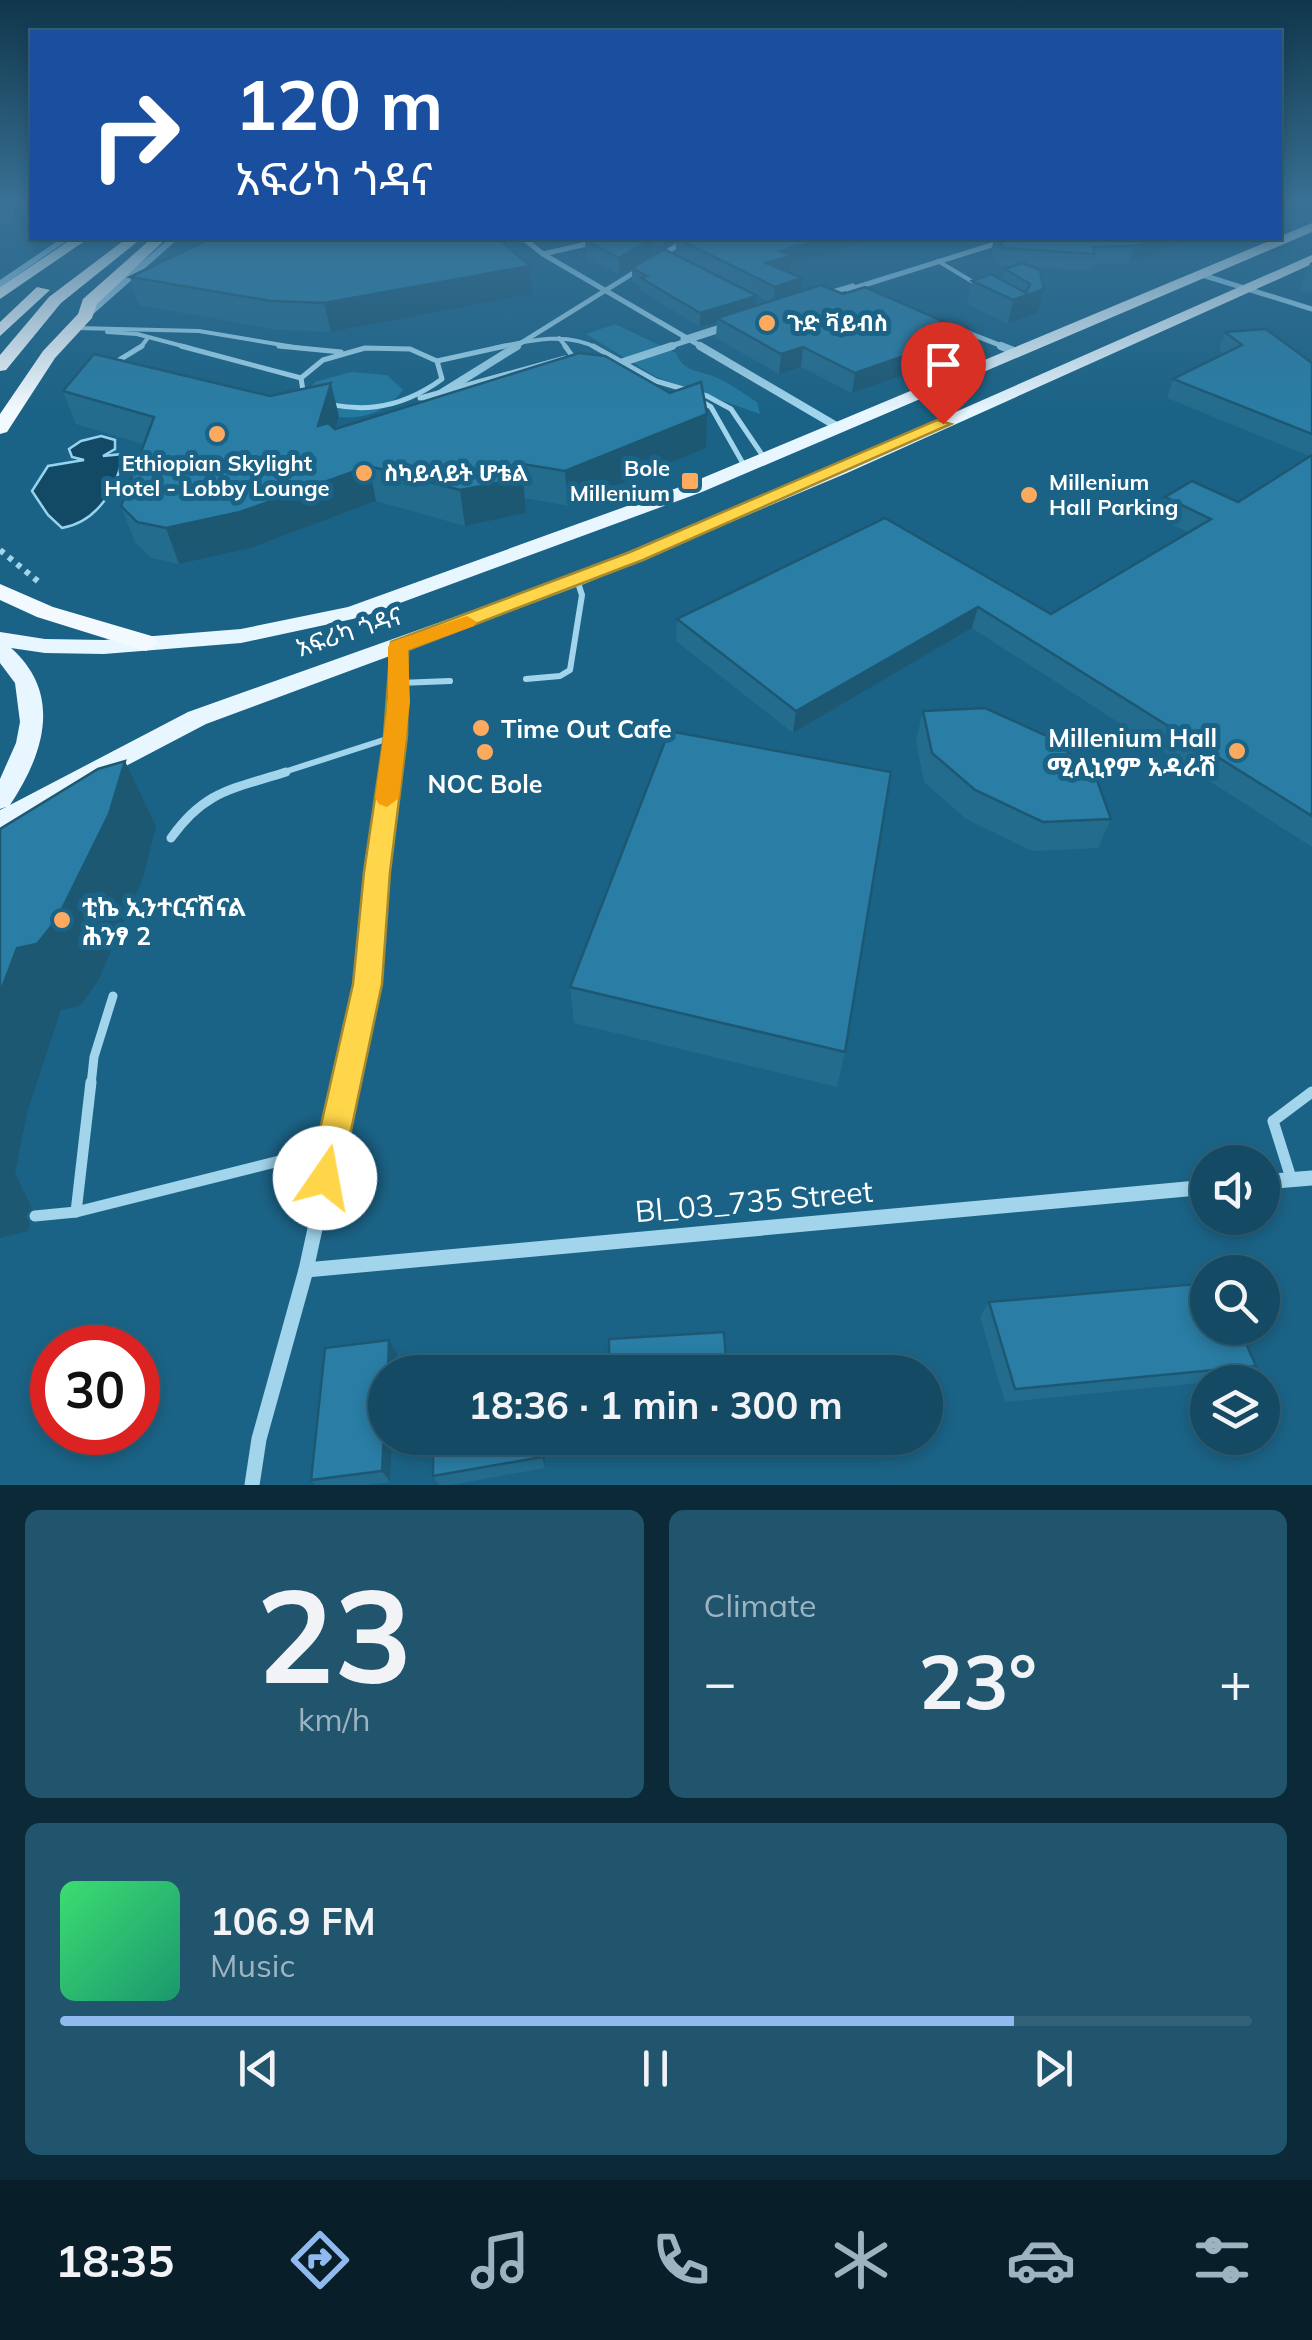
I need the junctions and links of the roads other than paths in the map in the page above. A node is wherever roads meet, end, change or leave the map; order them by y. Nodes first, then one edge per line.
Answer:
1 (32, 272) edge
2 (68, 272) edge
3 (91, 272) edge
4 (122, 272) edge
5 (136, 272) edge
6 (573, 272) edge
7 (635, 272) edge
8 (902, 272) edge
9 (956, 272) edge
10 (1203, 272) edge
11 (1285, 272) edge
12 (1199, 274) junction
13 (855, 287) edge
14 (855, 287) edge
15 (855, 287) edge
16 (855, 287) edge
17 (1248, 290) junction
18 (987, 291) edge
19 (870, 292) edge
20 (0, 294) edge
21 (1312, 309) edge
22 (737, 324) junction
23 (77, 325) junction
24 (957, 328) edge
25 (0, 331) edge
26 (559, 338) junction
27 (148, 339) junction
28 (684, 339) junction
29 (350, 352) junction
30 (1016, 352) junction
31 (573, 357) junction
32 (582, 357) edge
33 (593, 358) edge
34 (437, 361) junction
35 (0, 366) edge
36 (107, 367) edge
37 (603, 370) edge
38 (588, 374) edge
39 (301, 378) junction
40 (420, 398) junction
41 (409, 414) edge
42 (838, 427) junction
43 (0, 428) edge
44 (765, 458) junction
45 (745, 467) junction
46 (577, 580) junction
47 (0, 591) edge
48 (0, 639) edge
49 (146, 643) junction
50 (398, 647) junction
51 (0, 650) edge
52 (526, 679) dead end
53 (450, 681) dead end
54 (399, 683) junction
55 (396, 736) junction
56 (77, 782) junction
57 (0, 800) edge
58 (0, 822) edge
59 (172, 838) dead end
60 (0, 850) edge
61 (113, 996) dead end
62 (1312, 1092) edge
63 (331, 1148) junction
64 (1312, 1178) edge
65 (1292, 1180) junction
66 (1280, 1181) edge
67 (1190, 1189) edge
68 (76, 1212) junction
69 (35, 1216) dead end
70 (306, 1270) junction
71 (252, 1485) edge

1 - 20 highway
2 - 25 highway
3 - 35 highway
4 - 23 highway
5 - 23 street
6 - 28 street
7 - 41 street
8 - 16 street
9 - 18 lane
10 - 12 main road, አፍሪካ ጎዳና
11 - 17 main road, አፍሪካ ጎዳና
12 - 17 street
12 - 30 main road, አፍሪካ ጎዳና
13 - 19 street
14 - 15 street
17 - 21 street
17 - 46 main road, አፍሪካ ጎዳና
22 - 28 street
22 - 37 street
22 - 38 street
23 - 27 lane
23 - 29 lane
23 - 43 highway
24 - 30 street
26 - 31 lane
26 - 34 lane
26 - 44 lane
27 - 36 lane
27 - 39 lane
28 - 42 street
29 - 34 lane
29 - 39 lane
30 - 42 main road, አፍሪካ ጎዳና
31 - 32 lane
31 - 40 lane
33 - 45 lane
34 - 40 lane
39 - 40 lane
42 - 44 main road, አፍሪካ ጎዳና
44 - 45 main road, አፍሪካ ጎዳና
45 - 49 main road, አፍሪካ ጎዳና
46 - 50 main road, አፍሪካ ጎዳና
46 - 52 lane
47 - 49 highway
48 - 49 main road, አፍሪካ ጎዳና
50 - 54 street
50 - 56 main road, አፍሪካ ጎዳና
51 - 57 main road
53 - 54 lane
54 - 55 street
55 - 59 lane
55 - 63 street
56 - 58 main road, አፍሪካ ጎዳና
56 - 60 main road
61 - 68 lane
62 - 65 lane
63 - 68 lane
63 - 70 street
64 - 65 street
65 - 66 street
67 - 70 street, Bl_03_735 Street
68 - 69 lane
70 - 71 street

